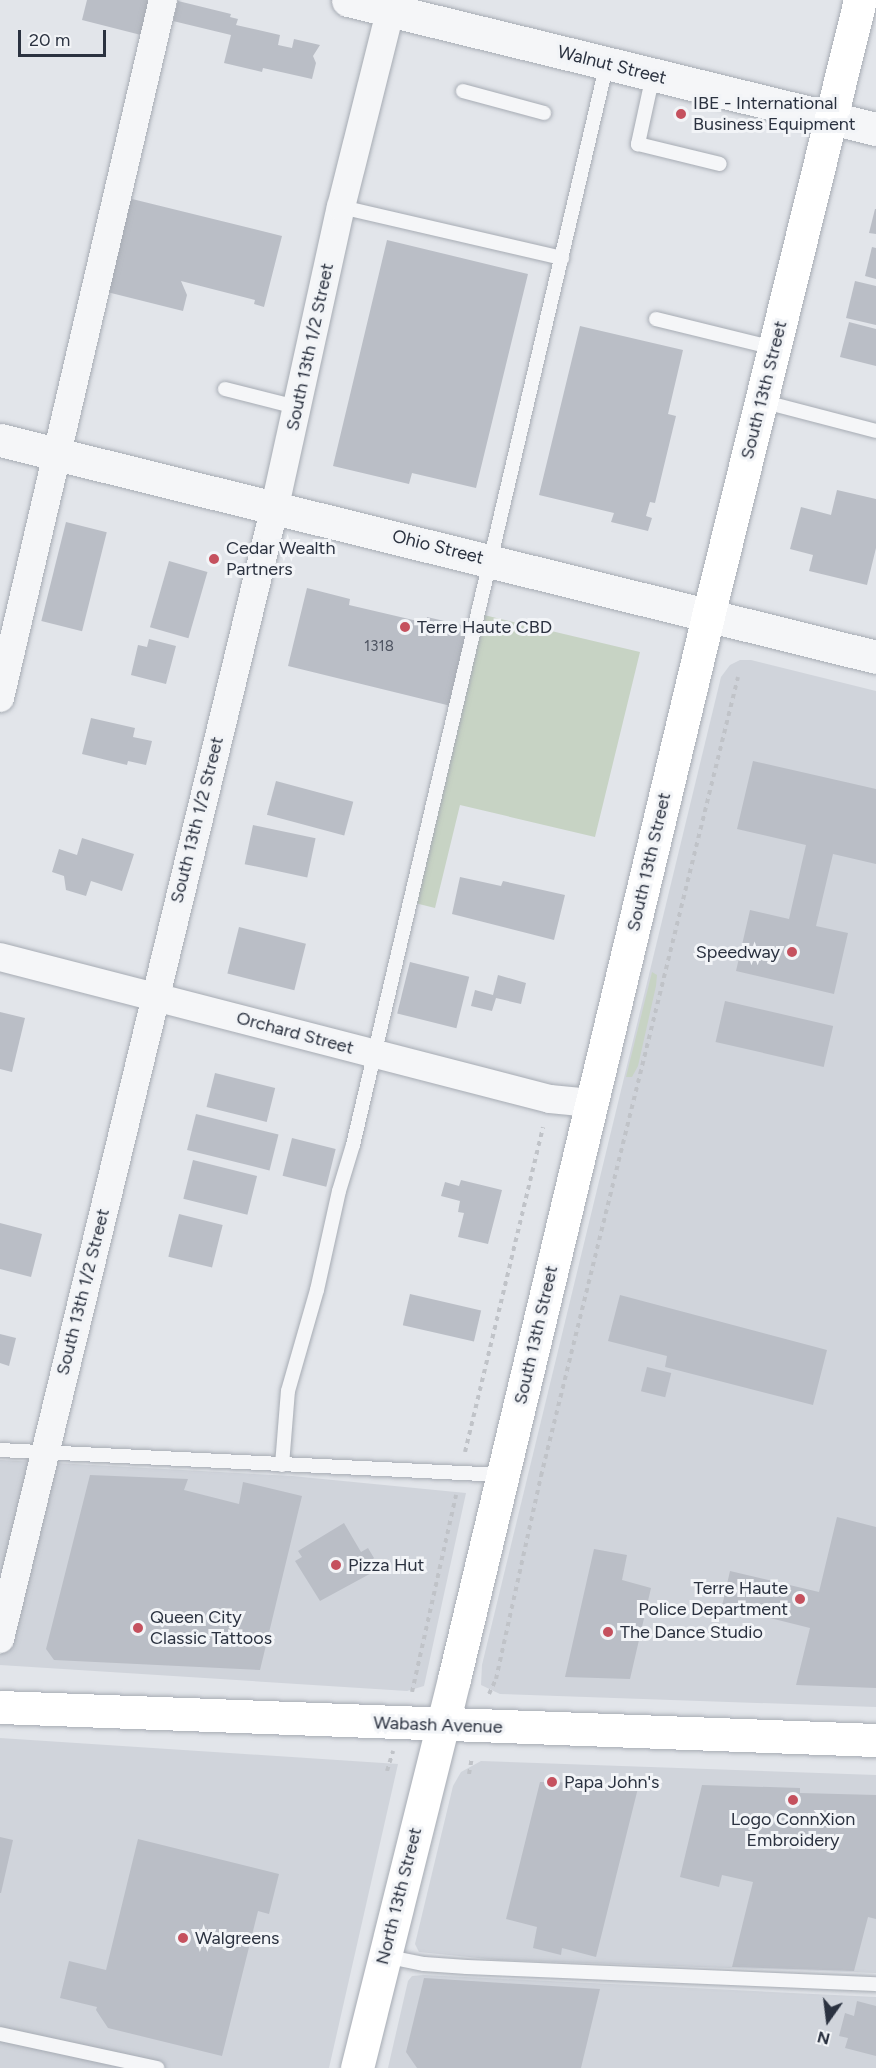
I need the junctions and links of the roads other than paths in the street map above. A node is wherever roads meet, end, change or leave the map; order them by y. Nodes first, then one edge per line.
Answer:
1 (163, 0) edge
2 (348, 0) edge
3 (860, 0) edge
4 (392, 5) edge
5 (607, 63) junction
6 (653, 75) junction
7 (463, 91) dead end
8 (544, 113) dead end
9 (831, 118) junction
10 (876, 129) edge
11 (720, 164) dead end
12 (341, 207) junction
13 (562, 258) junction
14 (656, 320) dead end
15 (774, 348) junction
16 (225, 389) dead end
17 (761, 401) junction
18 (296, 407) junction
19 (876, 431) edge
20 (0, 440) edge
21 (56, 453) junction
22 (275, 506) junction
23 (491, 560) junction
24 (708, 616) junction
25 (876, 657) edge
26 (0, 698) edge
27 (0, 957) edge
28 (154, 995) junction
29 (374, 1055) junction
30 (591, 1103) junction
31 (0, 1450) edge
32 (44, 1452) junction
33 (282, 1465) junction
34 (502, 1475) junction
35 (0, 1639) edge
36 (0, 1707) edge
37 (441, 1725) junction
38 (876, 1740) edge
39 (384, 1956) junction
40 (876, 1984) edge
41 (0, 2034) edge
42 (157, 2068) edge
43 (357, 2068) edge

1 - 21 street
2 - 4 street, Walnut Street
3 - 9 main road, South 13th Street
4 - 5 street, Walnut Street
4 - 12 street, South 13th 1/2 Street
5 - 6 street, Walnut Street
5 - 13 lane
6 - 9 street, Walnut Street
6 - 11 lane
7 - 8 lane
9 - 10 street, Walnut Street
9 - 15 main road, South 13th Street
12 - 13 lane
12 - 18 street, South 13th 1/2 Street
13 - 23 lane
14 - 15 lane
15 - 17 main road, South 13th Street
16 - 18 lane
17 - 19 lane
17 - 24 main road, South 13th Street
18 - 22 street, South 13th 1/2 Street
20 - 21 street, Ohio Street
21 - 22 street, Ohio Street
21 - 26 street
22 - 23 street, Ohio Street
22 - 28 street, South 13th 1/2 Street
23 - 24 street, Ohio Street
23 - 29 lane
24 - 25 street, Ohio Street
24 - 30 main road, South 13th Street
27 - 28 street, Orchard Street
28 - 29 street, Orchard Street
28 - 32 street, South 13th 1/2 Street
29 - 30 street, Orchard Street
29 - 33 lane
30 - 34 main road, South 13th Street
31 - 32 lane
32 - 33 lane
32 - 35 street, South 13th 1/2 Street
33 - 34 lane
34 - 37 main road, South 13th Street
36 - 37 main road, Wabash Avenue
37 - 38 main road, Wabash Avenue
37 - 39 main road, North 13th Street
39 - 40 lane
39 - 43 main road, North 13th Street
41 - 42 lane

